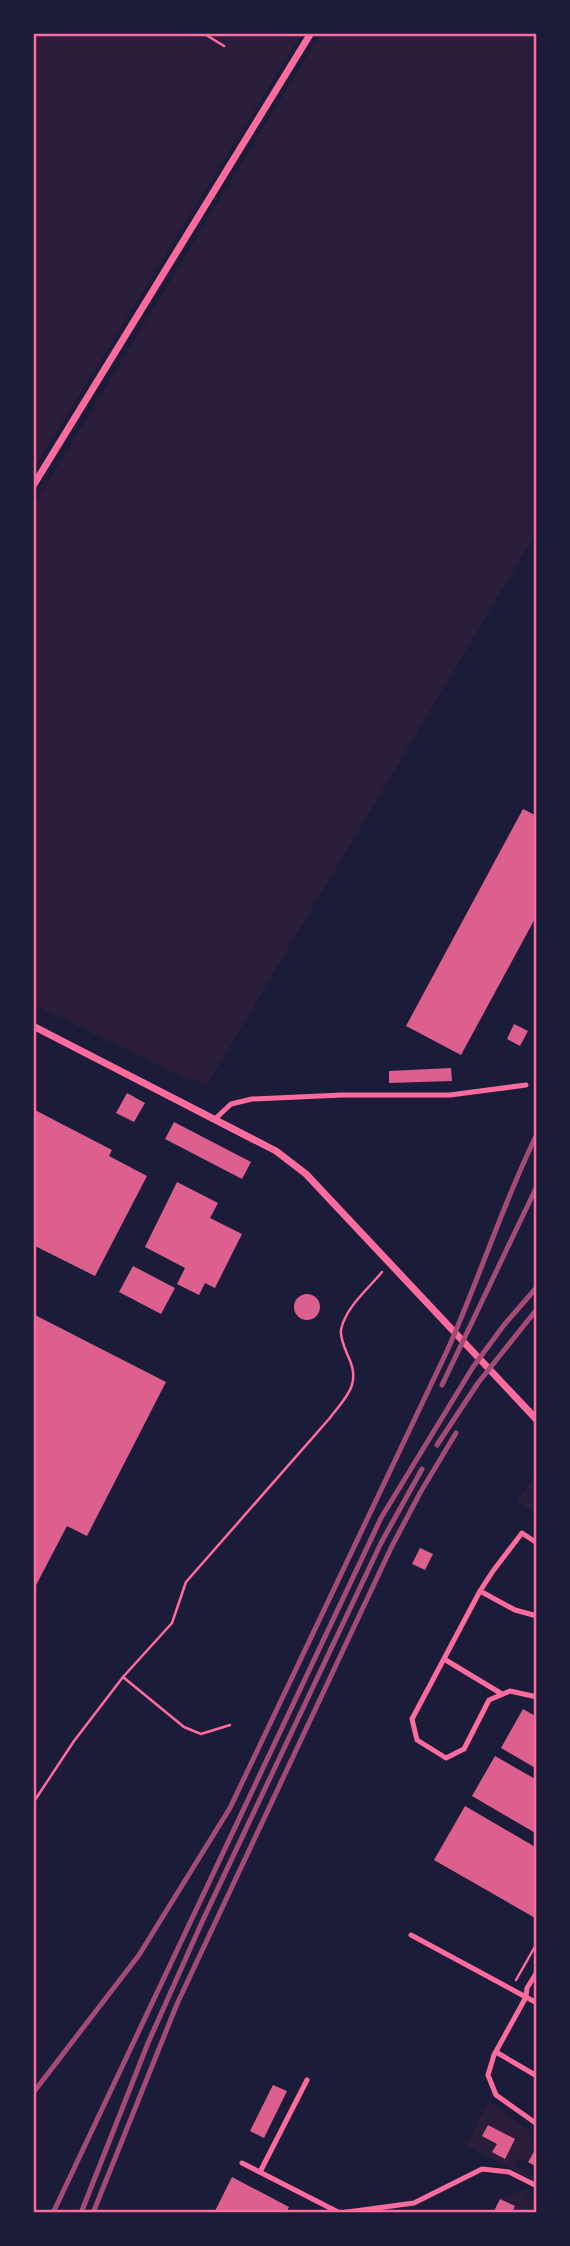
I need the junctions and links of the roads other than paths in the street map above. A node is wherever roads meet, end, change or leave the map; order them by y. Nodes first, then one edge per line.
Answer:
1 (311, 33) edge
2 (33, 486) edge
3 (33, 1026) edge
4 (526, 1085) dead end
5 (215, 1119) junction
6 (537, 1420) edge
7 (537, 1543) edge
8 (480, 1591) junction
9 (537, 1616) edge
10 (444, 1659) junction
11 (502, 1694) junction
12 (537, 1697) edge
13 (411, 1934) dead end
14 (537, 1972) edge
15 (526, 1997) junction
16 (537, 2003) edge
17 (496, 2052) junction
18 (537, 2076) edge
19 (307, 2080) dead end
20 (537, 2124) edge
21 (242, 2163) dead end
22 (260, 2172) junction
23 (537, 2186) edge

1 - 2 street
3 - 5 street
4 - 5 lane
5 - 6 street
7 - 8 lane
8 - 9 lane
8 - 10 lane
10 - 11 lane
10 - 11 lane
11 - 12 lane
13 - 15 lane
14 - 15 lane
15 - 16 lane
15 - 17 lane
17 - 18 lane
17 - 20 lane
19 - 22 lane
21 - 22 lane
22 - 23 lane

